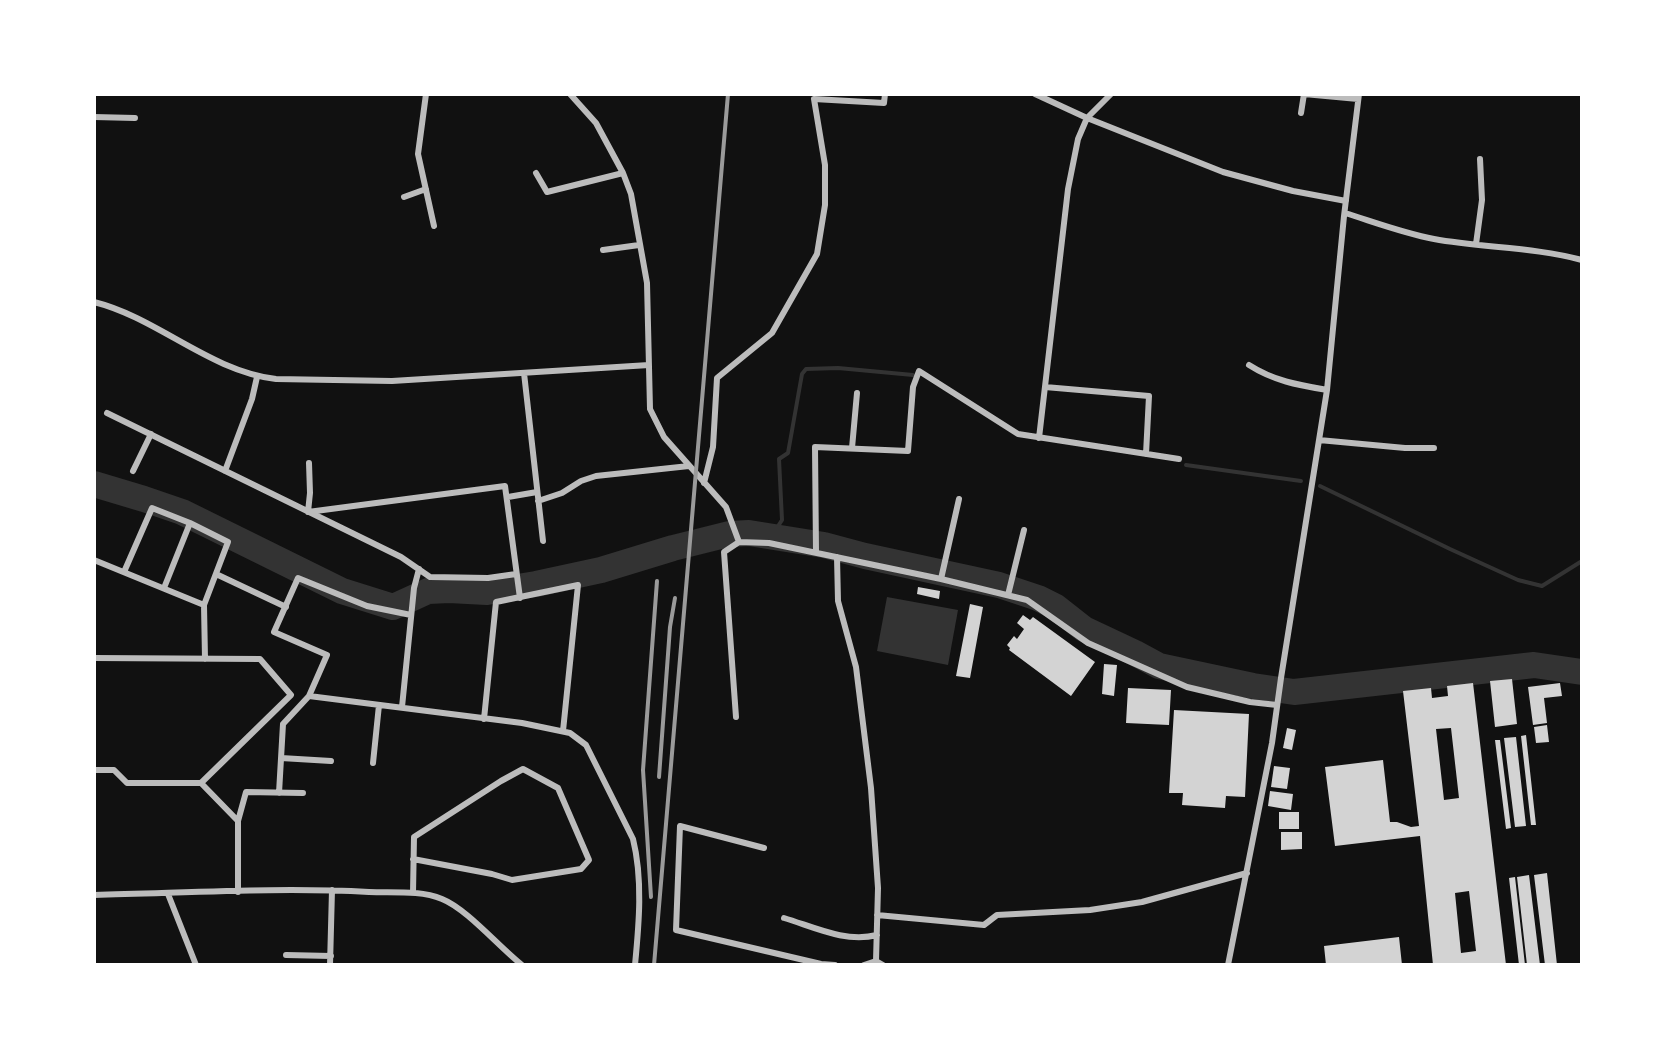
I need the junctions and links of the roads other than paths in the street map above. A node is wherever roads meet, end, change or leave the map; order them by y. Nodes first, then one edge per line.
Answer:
1 (426, 94) edge
2 (570, 94) edge
3 (885, 94) edge
4 (1035, 94) edge
5 (1111, 94) edge
6 (1359, 96) edge
7 (1301, 113) dead end
8 (94, 117) edge
9 (135, 118) dead end
10 (1087, 118) junction
11 (1480, 159) dead end
12 (536, 173) dead end
13 (623, 173) junction
14 (426, 189) junction
15 (404, 197) dead end
16 (1346, 201) junction
17 (1345, 213) junction
18 (434, 226) dead end
19 (1476, 244) junction
20 (639, 245) junction
21 (603, 250) dead end
22 (1582, 260) edge
23 (94, 302) edge
24 (649, 365) junction
25 (1249, 365) dead end
26 (524, 373) junction
27 (257, 377) junction
28 (1045, 387) junction
29 (1327, 390) junction
30 (857, 393) dead end
31 (107, 413) dead end
32 (151, 434) junction
33 (1039, 438) junction
34 (1319, 440) junction
35 (852, 448) junction
36 (1434, 448) dead end
37 (1146, 454) junction
38 (1179, 459) dead end
39 (309, 463) dead end
40 (689, 466) junction
41 (133, 471) dead end
42 (225, 471) junction
43 (704, 483) junction
44 (537, 492) junction
45 (508, 497) junction
46 (959, 499) dead end
47 (538, 501) junction
48 (308, 512) junction
49 (190, 523) junction
50 (1024, 530) dead end
51 (543, 541) dead end
52 (739, 542) junction
53 (816, 552) junction
54 (837, 557) junction
55 (94, 560) edge
56 (419, 569) junction
57 (124, 572) junction
58 (216, 574) junction
59 (516, 577) junction
60 (941, 579) junction
61 (164, 588) junction
62 (1008, 595) junction
63 (520, 598) junction
64 (204, 605) junction
65 (286, 607) junction
66 (411, 612) junction
67 (94, 658) edge
68 (205, 659) junction
69 (309, 696) junction
70 (1278, 704) junction
71 (379, 705) junction
72 (402, 707) junction
73 (736, 717) dead end
74 (484, 719) junction
75 (563, 731) junction
76 (281, 758) junction
77 (331, 761) dead end
78 (373, 763) dead end
79 (94, 770) edge
80 (201, 783) junction
81 (279, 793) junction
82 (303, 793) dead end
83 (238, 821) junction
84 (764, 848) dead end
85 (413, 859) junction
86 (1247, 873) junction
87 (332, 890) junction
88 (238, 892) junction
89 (413, 893) junction
90 (168, 894) junction
91 (94, 895) edge
92 (877, 915) junction
93 (784, 918) dead end
94 (877, 935) junction
95 (286, 955) dead end
96 (331, 956) junction
97 (880, 963) edge
98 (196, 965) edge
99 (330, 965) edge
100 (522, 965) edge
101 (635, 965) edge
102 (835, 965) edge
103 (864, 965) edge
104 (1228, 965) edge

1 - 14 street
2 - 13 street
3 - 43 street
4 - 10 street
5 - 10 street
6 - 7 street
6 - 16 street
8 - 9 street
10 - 16 street
10 - 28 street
11 - 19 street
12 - 13 street
13 - 20 street
14 - 15 street
14 - 18 street
16 - 17 street
17 - 19 street
17 - 29 street
19 - 22 street
20 - 21 street
20 - 24 street
23 - 27 street
24 - 26 street
24 - 40 street
25 - 29 street
26 - 27 street
26 - 44 street
27 - 42 street
28 - 33 street
28 - 37 street
29 - 34 street
30 - 35 street
31 - 32 street
32 - 41 street
32 - 42 street
33 - 35 street
33 - 37 street
34 - 36 street
34 - 70 street
35 - 53 street
37 - 38 street
39 - 48 street
40 - 43 street
40 - 47 street
42 - 48 street
43 - 52 street
44 - 45 street
44 - 47 street
45 - 48 street
45 - 59 street
46 - 60 street
47 - 51 street
48 - 56 street
49 - 57 street
49 - 58 street
49 - 61 street
50 - 62 street
52 - 53 street
52 - 73 street
53 - 54 street
54 - 60 street
54 - 92 street
55 - 57 street
56 - 59 street
56 - 66 street
57 - 61 street
58 - 64 street
58 - 65 street
59 - 63 street
60 - 62 street
61 - 64 street
62 - 70 street
63 - 74 street
63 - 75 street
64 - 68 street
65 - 66 street
65 - 69 street
66 - 72 street
67 - 68 street
68 - 80 street
69 - 71 street
69 - 76 street
70 - 86 street
71 - 72 street
71 - 78 street
72 - 74 street
74 - 75 street
75 - 101 street
76 - 77 street
76 - 81 street
79 - 80 street
80 - 83 street
81 - 82 street
81 - 83 street
83 - 88 street
84 - 102 street
85 - 85 street
85 - 89 street
86 - 92 street
86 - 104 street
87 - 88 street
87 - 89 street
87 - 96 street
88 - 90 street
89 - 100 street
90 - 91 street
90 - 98 street
92 - 94 street
93 - 94 street
94 - 97 street
95 - 96 street
96 - 99 street
97 - 103 street

